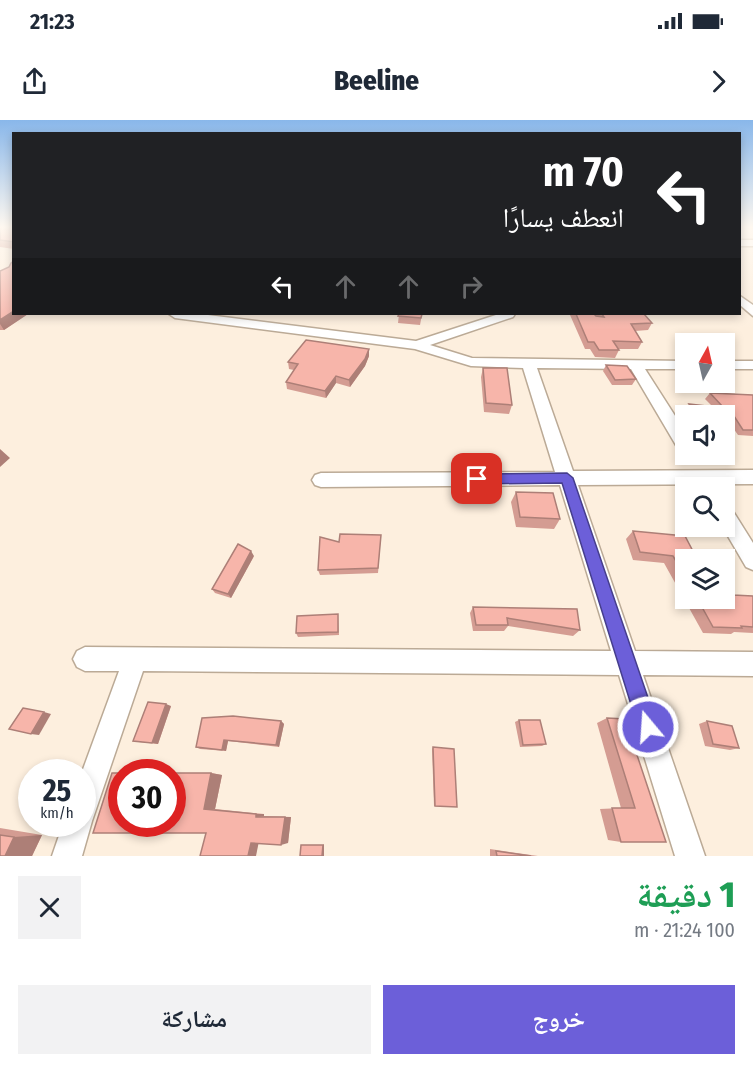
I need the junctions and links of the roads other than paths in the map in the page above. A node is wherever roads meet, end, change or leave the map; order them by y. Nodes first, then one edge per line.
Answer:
1 (741, 300) edge
2 (753, 312) edge
3 (185, 315) edge
4 (295, 315) edge
5 (488, 317) edge
6 (286, 328) junction
7 (417, 345) junction
8 (529, 364) junction
9 (636, 364) junction
10 (675, 365) edge
11 (735, 365) edge
12 (753, 365) edge
13 (675, 430) edge
14 (753, 477) edge
15 (567, 478) junction
16 (735, 479) edge
17 (321, 480) dead end
18 (675, 481) edge
19 (735, 531) edge
20 (753, 561) edge
21 (85, 659) dead end
22 (135, 659) junction
23 (627, 663) junction
24 (753, 664) edge
25 (96, 771) edge
26 (74, 837) edge
27 (67, 856) edge
28 (690, 856) edge

1 - 2 street
3 - 6 street
4 - 6 street
5 - 7 street
6 - 7 street
7 - 8 street
8 - 9 street
8 - 15 street
9 - 10 street
9 - 13 street
11 - 12 street
14 - 16 street
15 - 17 street
15 - 18 street
15 - 23 street
19 - 20 street
21 - 22 street
22 - 23 street
22 - 25 street
23 - 24 street
23 - 28 street
26 - 27 street

